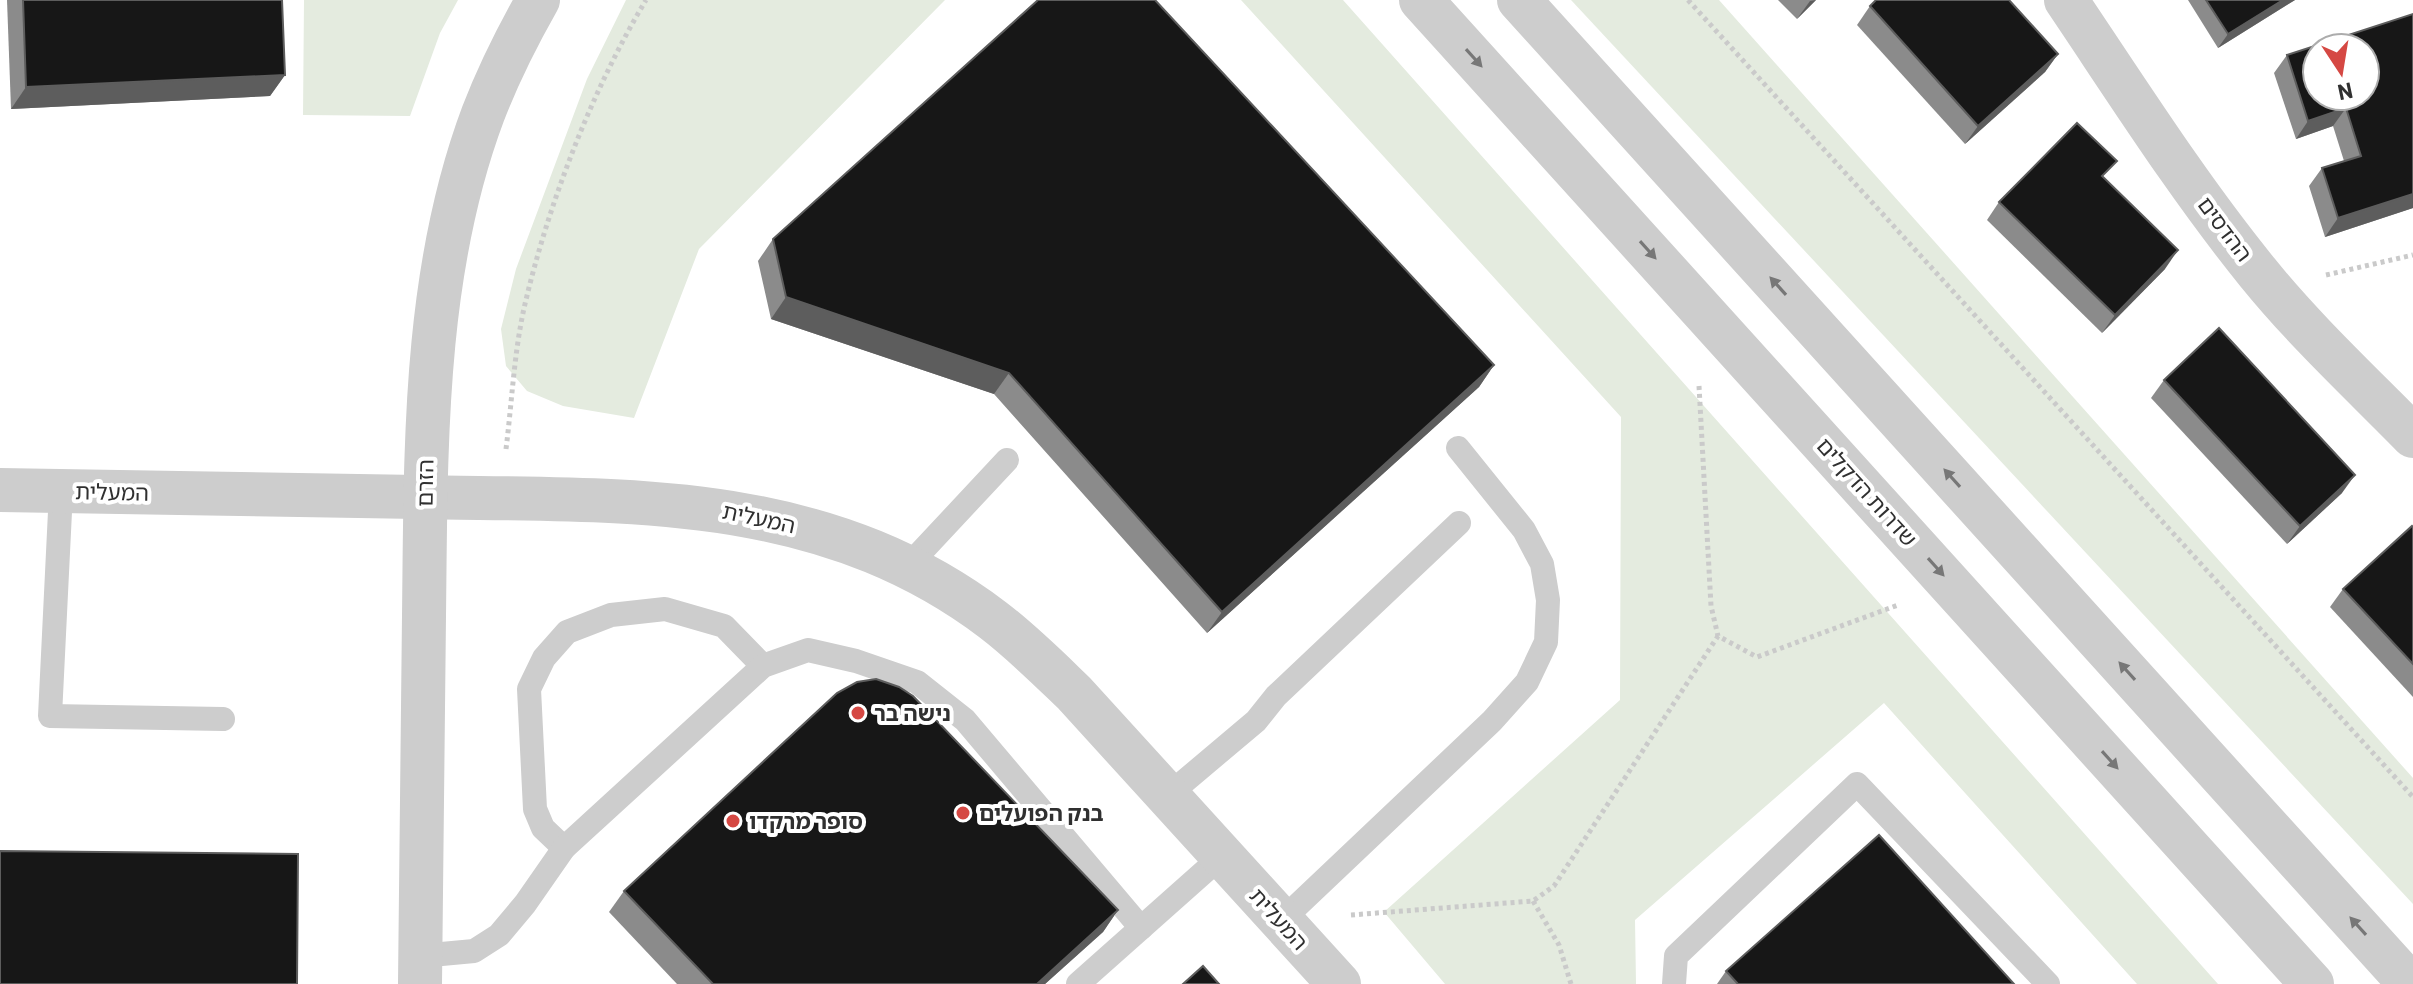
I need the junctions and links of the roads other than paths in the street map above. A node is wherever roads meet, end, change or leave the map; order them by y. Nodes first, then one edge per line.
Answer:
1 (538, 0) edge
2 (1421, 0) edge
3 (1519, 0) edge
4 (2066, 0) edge
5 (2413, 436) edge
6 (1458, 448) dead end
7 (1007, 460) dead end
8 (0, 490) edge
9 (61, 491) junction
10 (425, 497) junction
11 (1459, 523) dead end
12 (907, 567) junction
13 (763, 666) junction
14 (223, 719) dead end
15 (1167, 796) junction
16 (564, 848) junction
17 (1222, 856) junction
18 (1281, 921) junction
19 (1141, 928) junction
20 (420, 970) edge
21 (1078, 984) edge
22 (1339, 984) edge
23 (1674, 984) edge
24 (2048, 984) edge
25 (2312, 984) edge
26 (2410, 984) edge

1 - 10 street, הזרם
2 -> 25 street, שדרות הדקלים
26 -> 3 street
4 - 5 street, ההדסים
6 - 18 lane
7 - 12 lane
8 - 9 street, המעלית
9 - 10 street, המעלית
9 - 14 lane
10 - 12 street, המעלית
10 - 20 street, הזרם
11 - 15 lane
12 - 15 street, המעלית
13 - 16 lane
13 - 16 lane
13 - 19 lane
15 - 17 street, המעלית
16 - 20 lane
17 - 18 street, המעלית
17 - 19 lane
18 - 22 street, המעלית
19 - 21 lane
23 - 24 lane

